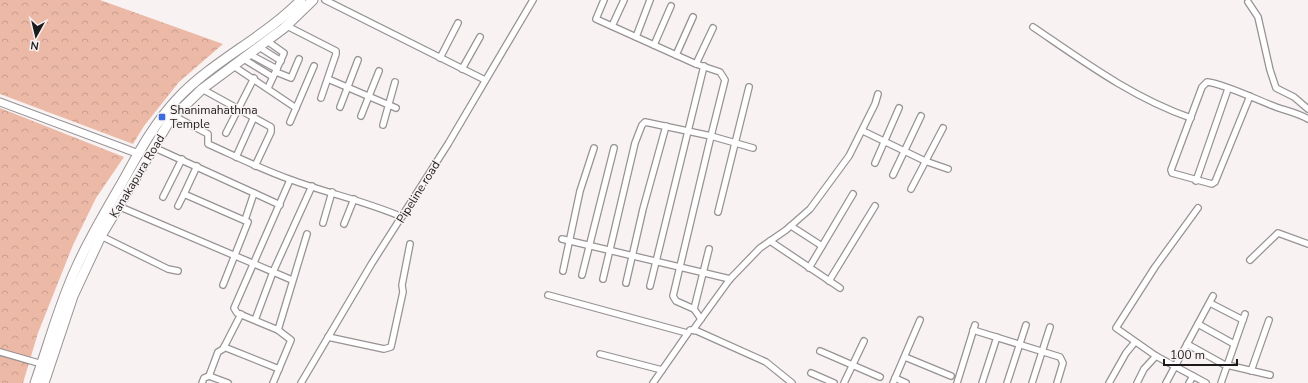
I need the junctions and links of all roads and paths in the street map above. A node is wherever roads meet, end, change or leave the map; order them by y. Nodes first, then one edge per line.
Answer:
1 (301, 0) edge
2 (313, 0) edge
3 (325, 0) edge
4 (533, 0) edge
5 (604, 0) edge
6 (624, 0) edge
7 (650, 0) edge
8 (1248, 2) dead end
9 (671, 6) dead end
10 (693, 17) dead end
11 (458, 23) dead end
12 (287, 26) junction
13 (612, 26) junction
14 (1033, 27) dead end
15 (713, 28) dead end
16 (480, 37) dead end
17 (636, 37) junction
18 (267, 41) junction
19 (654, 45) junction
20 (259, 47) junction
21 (676, 55) junction
22 (246, 56) junction
23 (440, 58) junction
24 (299, 59) dead end
25 (358, 60) dead end
26 (281, 61) junction
27 (696, 64) junction
28 (232, 65) junction
29 (314, 66) dead end
30 (704, 66) junction
31 (462, 69) junction
32 (379, 71) dead end
33 (275, 72) junction
34 (214, 73) junction
35 (254, 78) junction
36 (328, 79) junction
37 (485, 80) junction
38 (395, 82) dead end
39 (749, 87) dead end
40 (268, 88) junction
41 (349, 88) junction
42 (202, 89) junction
43 (1228, 89) junction
44 (878, 94) dead end
45 (1250, 96) junction
46 (370, 97) junction
47 (321, 98) dead end
48 (0, 102) edge
49 (1308, 103) edge
50 (389, 106) junction
51 (238, 108) junction
52 (296, 108) junction
53 (340, 108) dead end
54 (396, 108) dead end
55 (899, 108) dead end
56 (1308, 109) edge
57 (174, 116) junction
58 (361, 116) dead end
59 (921, 116) dead end
60 (254, 117) junction
61 (1191, 118) junction
62 (1308, 119) edge
63 (290, 122) dead end
64 (383, 125) dead end
65 (666, 126) junction
66 (943, 128) dead end
67 (863, 131) junction
68 (688, 132) junction
69 (226, 133) dead end
70 (711, 136) junction
71 (885, 140) junction
72 (735, 143) junction
73 (153, 147) junction
74 (594, 148) dead end
75 (614, 148) dead end
76 (753, 148) dead end
77 (904, 150) junction
78 (139, 154) junction
79 (236, 157) junction
80 (182, 159) junction
81 (925, 161) junction
82 (875, 163) dead end
83 (197, 166) junction
84 (255, 166) junction
85 (948, 169) dead end
86 (893, 174) dead end
87 (290, 180) junction
88 (1196, 181) junction
89 (312, 186) junction
90 (911, 189) dead end
91 (332, 192) junction
92 (254, 193) junction
93 (184, 194) junction
94 (853, 194) dead end
95 (163, 197) dead end
96 (354, 200) junction
97 (280, 205) junction
98 (118, 206) junction
99 (178, 206) dead end
100 (875, 206) dead end
101 (1198, 208) dead end
102 (718, 212) dead end
103 (402, 217) junction
104 (245, 220) junction
105 (324, 224) dead end
106 (344, 224) dead end
107 (791, 226) junction
108 (307, 234) dead end
109 (101, 236) junction
110 (562, 239) dead end
111 (569, 240) junction
112 (770, 241) junction
113 (410, 244) dead end
114 (1308, 244) edge
115 (591, 246) junction
116 (822, 246) junction
117 (709, 249) dead end
118 (609, 250) junction
119 (235, 256) junction
120 (632, 256) junction
121 (1250, 260) dead end
122 (657, 262) junction
123 (253, 264) junction
124 (680, 267) junction
125 (809, 268) junction
126 (178, 271) dead end
127 (563, 271) dead end
128 (273, 272) junction
129 (703, 272) junction
130 (582, 275) dead end
131 (602, 278) dead end
132 (730, 279) junction
133 (292, 280) junction
134 (829, 281) junction
135 (626, 283) dead end
136 (223, 285) dead end
137 (650, 286) dead end
138 (840, 288) dead end
139 (548, 295) dead end
140 (1213, 296) dead end
141 (1210, 303) junction
142 (694, 309) junction
143 (241, 314) junction
144 (1245, 314) dead end
145 (701, 319) junction
146 (255, 320) junction
147 (920, 320) dead end
148 (1243, 320) junction
149 (1269, 320) dead end
150 (1198, 324) junction
151 (1026, 325) dead end
152 (1050, 327) dead end
153 (278, 330) junction
154 (690, 332) junction
155 (328, 337) junction
156 (997, 337) junction
157 (864, 341) dead end
158 (1135, 342) junction
159 (1019, 344) junction
160 (1188, 344) junction
161 (1234, 344) junction
162 (224, 347) junction
163 (820, 351) dead end
164 (0, 352) edge
165 (1042, 352) junction
166 (600, 354) dead end
167 (1156, 356) junction
168 (905, 357) junction
169 (42, 364) junction
170 (852, 365) junction
171 (1225, 365) junction
172 (1175, 366) junction
173 (279, 369) junction
174 (662, 370) junction
175 (1251, 371) junction
176 (811, 373) dead end
177 (1270, 375) dead end
178 (209, 376) junction
179 (951, 376) dead end
180 (1193, 376) junction
181 (880, 377) dead end
182 (894, 381) edge
183 (35, 383) edge
184 (44, 383) edge
185 (202, 383) edge
186 (228, 383) edge
187 (273, 383) edge
188 (301, 383) edge
189 (653, 383) edge
190 (792, 383) edge
191 (834, 383) edge
192 (844, 383) edge
193 (906, 383) edge
194 (957, 383) edge
195 (982, 383) edge
196 (1007, 383) edge
197 (1032, 383) edge
198 (1057, 383) edge
199 (1109, 383) edge
200 (1137, 383) edge
201 (1166, 383) edge
202 (1189, 383) edge
203 (1206, 383) edge
204 (1221, 383) edge

1 - 34 highway, Kanakapura Road
2 - 12 highway, Kanakapura Road
3 - 23 street
4 - 37 street, Pipeline road
5 - 13 street
6 - 13 street
7 - 17 street
8 - 56 street
9 - 19 street
10 - 21 street
11 - 23 street
12 - 18 highway, Kanakapura Road
12 - 36 street
13 - 17 street
14 - 61 street
15 - 27 street
16 - 31 street
17 - 19 street
18 - 20 highway, Kanakapura Road
18 - 26 street
19 - 21 street
20 - 22 highway, Kanakapura Road
20 - 26 street
21 - 27 street
22 - 28 highway, Kanakapura Road
22 - 33 street
22 - 33 street
23 - 31 street
24 - 33 street
25 - 41 street
26 - 33 street
27 - 30 street
28 - 34 highway, Kanakapura Road
28 - 35 street
29 - 52 street
30 - 68 street
30 - 70 street
31 - 37 street
32 - 46 street
33 - 40 street
34 - 42 highway, Kanakapura Road
34 - 78 highway, Kanakapura Road
35 - 40 street
35 - 51 street
36 - 41 street
36 - 47 street
37 - 103 street, Pipeline road
38 - 50 street
39 - 72 street
40 - 52 street
41 - 46 street
41 - 53 street
42 - 51 street
42 - 57 highway, Kanakapura Road
43 - 45 street
43 - 61 street
43 - 88 street
44 - 67 street
45 - 62 street
45 - 88 street
46 - 50 street
46 - 58 street
48 - 78 street
49 - 56 street
50 - 54 street
50 - 64 street
51 - 60 street
51 - 69 street
52 - 63 street
55 - 71 street
57 - 73 highway, Kanakapura Road
57 - 79 street
59 - 77 street
60 - 79 street
60 - 84 street
61 - 88 street
65 - 68 street
65 - 118 street
65 - 120 street
66 - 81 street
67 - 71 street
67 - 107 street
68 - 70 street
68 - 122 street
70 - 72 street
70 - 124 street
71 - 77 street
71 - 82 street
72 - 76 street
72 - 102 street
73 - 80 street
73 - 98 highway, Kanakapura Road
74 - 111 street
75 - 115 street
77 - 81 street
77 - 86 street
78 - 169 highway, Kanakapura Road
79 - 84 street
80 - 83 street
80 - 95 street
81 - 85 street
81 - 90 street
83 - 92 street
83 - 93 street
84 - 87 street
87 - 89 street
87 - 97 street
89 - 91 street
89 - 128 street
91 - 96 street
91 - 105 street
92 - 97 street
92 - 104 street
93 - 99 street
93 - 104 street
94 - 116 street
96 - 103 street
96 - 106 street
97 - 123 street
98 - 109 highway, Kanakapura Road
98 - 119 street
100 - 134 street
101 - 158 street
103 - 155 street, Pipeline road
104 - 119 street
107 - 112 street
107 - 116 street
108 - 133 street
109 - 126 street
109 - 184 highway, Kanakapura Road
110 - 111 street
111 - 115 street
111 - 127 street
112 - 125 street
112 - 132 street
113 - 155 street
114 - 121 street
115 - 118 street
115 - 130 street
116 - 125 street
117 - 129 street
118 - 120 street
118 - 131 street
119 - 123 street
119 - 136 street
120 - 122 street
120 - 135 street
122 - 124 street
122 - 137 street
123 - 128 street
123 - 143 street
124 - 129 street
124 - 142 street
125 - 134 street
128 - 133 street
128 - 146 street
129 - 132 street
129 - 142 street
132 - 145 street
133 - 153 street
134 - 138 street
139 - 154 street
140 - 141 street
141 - 148 street
141 - 150 street
142 - 145 street
143 - 146 street
143 - 162 street
144 - 148 street
145 - 154 street
146 - 153 street
147 - 168 street
148 - 161 street
149 - 175 street
150 - 160 street
150 - 161 street
151 - 159 street
152 - 165 street
153 - 173 street
154 - 174 street
154 - 190 street
155 - 188 street, Pipeline road
156 - 159 street
156 - 194 street
156 - 195 street
157 - 170 street
158 - 167 street
158 - 199 street
159 - 165 street
159 - 196 street
160 - 171 street
160 - 172 street
161 - 171 street
162 - 173 street
162 - 178 street
163 - 170 street
164 - 169 street
165 - 197 street
165 - 198 street
166 - 174 street
167 - 172 street
167 - 200 street
168 - 179 street
168 - 182 street
169 - 183 highway, Kanakapura Road
170 - 181 street
170 - 192 street
171 - 175 street
171 - 204 street
172 - 180 street
172 - 201 street
173 - 187 street
174 - 189 street
175 - 177 street
176 - 191 street
178 - 185 street
178 - 186 street
180 - 202 street
180 - 203 street
182 - 193 street

